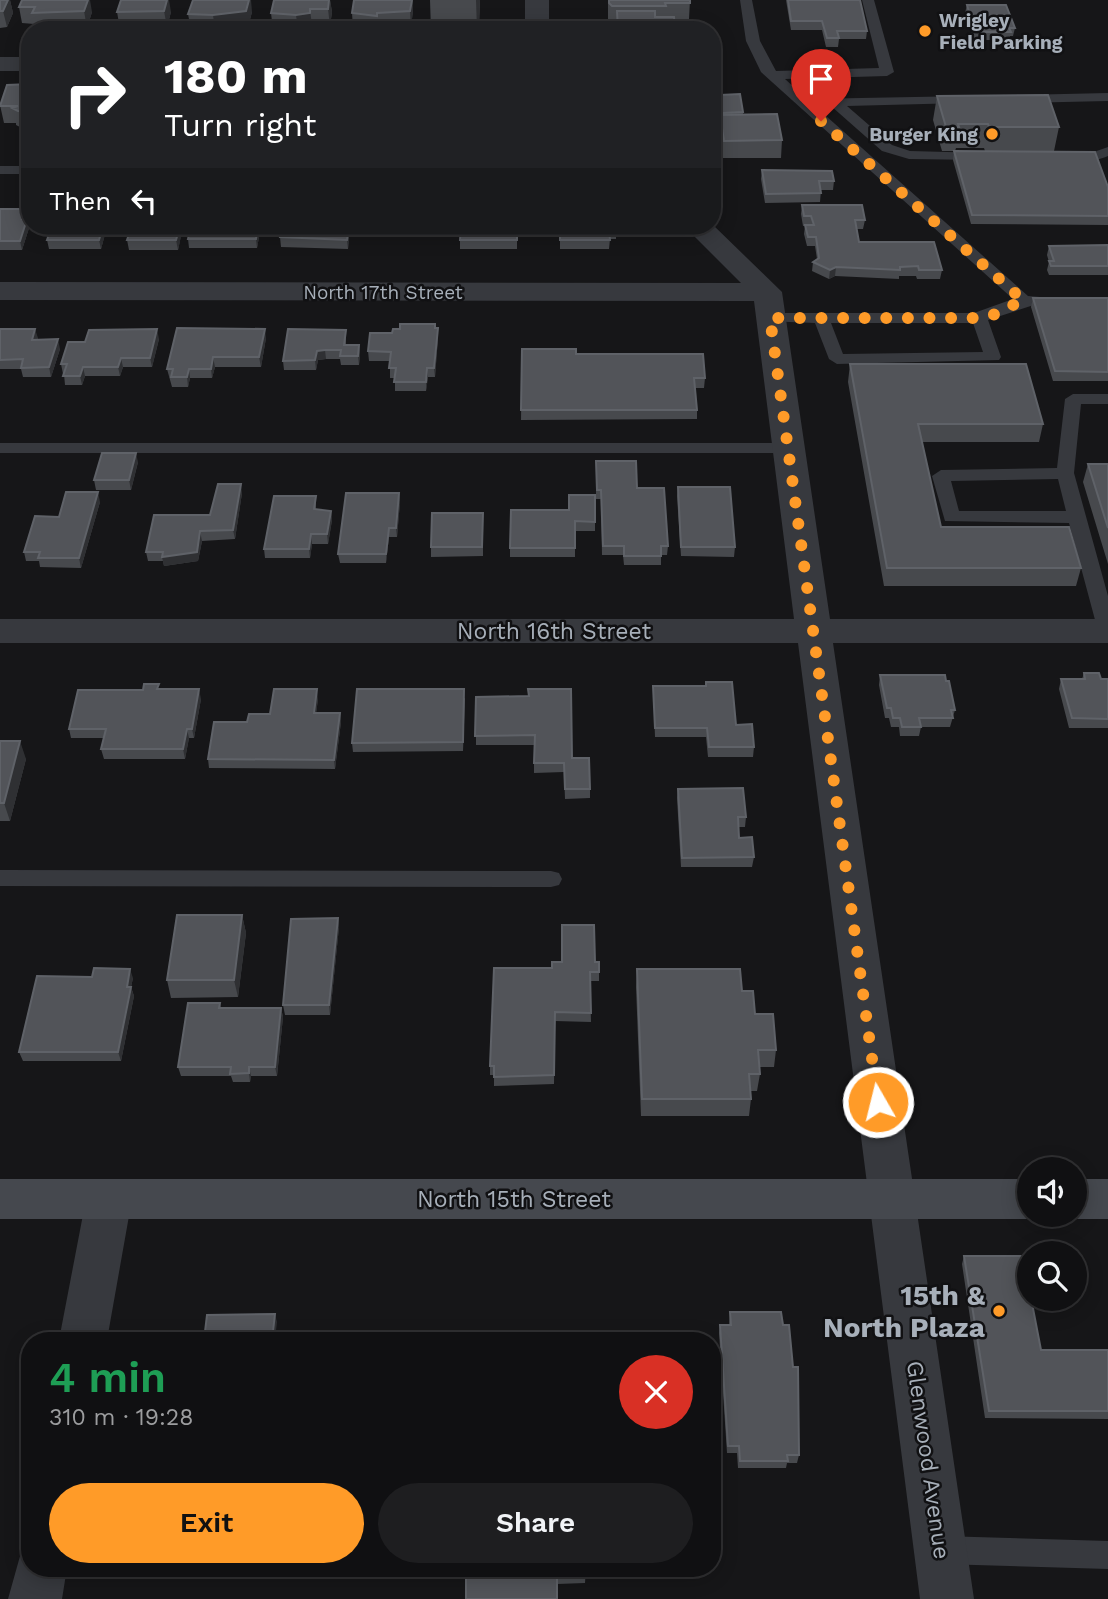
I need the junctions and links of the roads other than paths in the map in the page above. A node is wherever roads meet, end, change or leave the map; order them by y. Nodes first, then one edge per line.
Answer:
1 (537, 0) edge
2 (746, 0) edge
3 (868, 0) edge
4 (537, 21) edge
5 (0, 64) edge
6 (21, 64) edge
7 (772, 75) junction
8 (1108, 97) edge
9 (833, 101) junction
10 (801, 103) junction
11 (1108, 151) edge
12 (1001, 156) edge
13 (1054, 156) edge
14 (0, 170) edge
15 (21, 170) edge
16 (706, 235) edge
17 (0, 291) edge
18 (1048, 299) edge
19 (1023, 300) junction
20 (769, 305) junction
21 (821, 318) junction
22 (979, 318) junction
23 (1108, 399) edge
24 (0, 447) edge
25 (788, 448) junction
26 (1065, 473) junction
27 (1077, 517) junction
28 (0, 631) edge
29 (813, 631) junction
30 (1108, 631) edge
31 (0, 878) edge
32 (551, 879) dead end
33 (0, 1199) edge
34 (109, 1199) junction
35 (891, 1199) junction
36 (1017, 1199) edge
37 (1087, 1199) edge
38 (1108, 1199) edge
39 (84, 1332) edge
40 (941, 1550) junction
41 (1108, 1555) edge
42 (40, 1577) edge
43 (36, 1599) edge
44 (947, 1599) edge

1 - 4 street
2 - 7 lane
3 - 7 lane
5 - 6 street
7 - 10 lane
8 - 9 lane
9 - 10 lane
9 - 12 lane
10 - 19 lane
11 - 13 lane
14 - 15 lane
16 - 20 street
17 - 20 street, North 17th Street
18 - 19 lane
19 - 22 lane
20 - 21 lane
20 - 25 street, Glenwood Avenue
21 - 22 lane
21 - 22 lane
23 - 26 lane
24 - 25 lane
25 - 29 street, Glenwood Avenue
26 - 27 lane
26 - 27 lane
27 - 30 lane
28 - 29 street, North 16th Street
29 - 30 street, North 16th Street
29 - 35 street, Glenwood Avenue
31 - 32 lane
33 - 34 street, North 15th Street
34 - 35 street, North 15th Street
34 - 39 street
35 - 36 street, North 15th Street
35 - 40 street, Glenwood Avenue
37 - 38 street
40 - 41 lane
40 - 44 street, Glenwood Avenue
42 - 43 street

